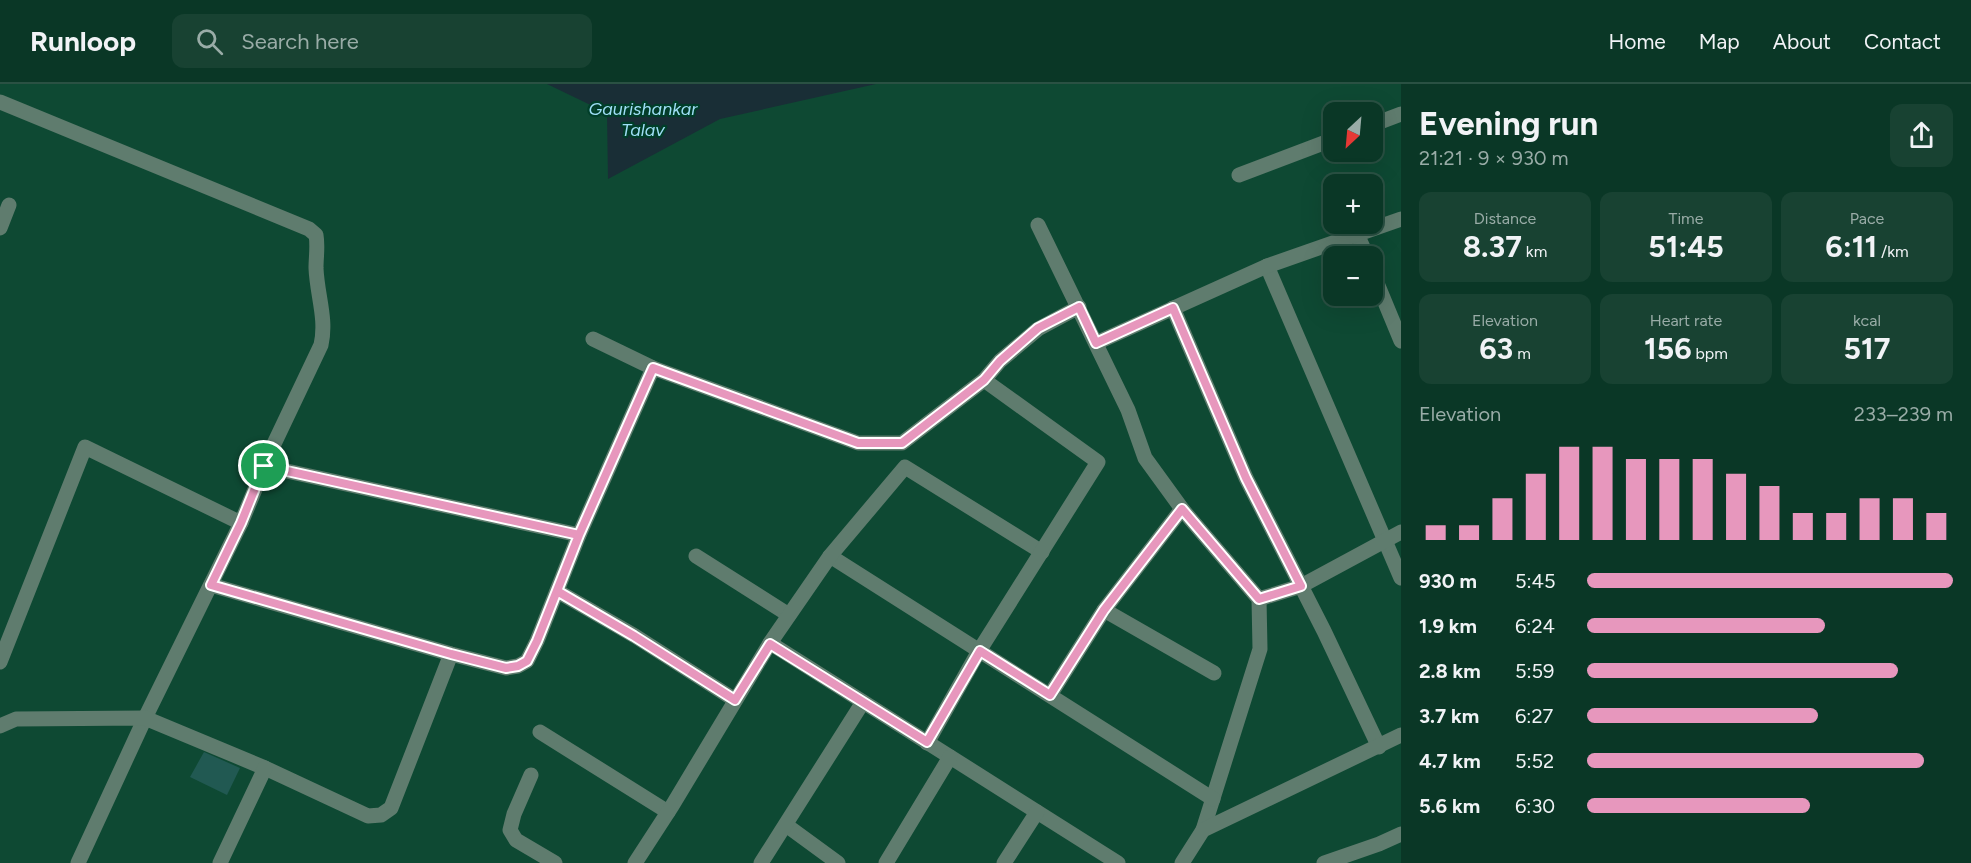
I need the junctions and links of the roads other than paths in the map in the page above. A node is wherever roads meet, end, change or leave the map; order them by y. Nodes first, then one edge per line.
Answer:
1 (0, 102) edge
2 (1401, 114) edge
3 (1383, 121) edge
4 (1323, 143) edge
5 (1239, 175) dead end
6 (9, 205) dead end
7 (1401, 219) edge
8 (1038, 225) dead end
9 (1383, 225) edge
10 (0, 228) edge
11 (1358, 234) joint
12 (1363, 246) edge
13 (1267, 266) junction
14 (1383, 289) edge
15 (1079, 307) junction
16 (1173, 308) junction
17 (1396, 311) edge
18 (593, 339) dead end
19 (1401, 341) edge
20 (1096, 343) junction
21 (653, 368) junction
22 (984, 380) junction
23 (264, 466) junction
24 (1182, 509) junction
25 (241, 523) junction
26 (1401, 532) edge
27 (579, 535) junction
28 (1384, 541) junction
29 (1042, 552) junction
30 (696, 556) dead end
31 (830, 556) junction
32 (1401, 578) edge
33 (211, 585) junction
34 (1301, 586) junction
35 (557, 591) junction
36 (1259, 599) junction
37 (1104, 610) junction
38 (789, 615) junction
39 (770, 644) junction
40 (980, 651) junction
41 (451, 654) junction
42 (0, 662) edge
43 (1214, 673) dead end
44 (1050, 695) junction
45 (735, 700) junction
46 (863, 702) junction
47 (145, 718) junction
48 (0, 726) edge
49 (540, 732) dead end
50 (1401, 735) edge
51 (927, 742) junction
52 (1379, 747) junction
53 (950, 757) junction
54 (265, 768) junction
55 (531, 775) dead end
56 (1213, 799) junction
57 (668, 812) junction
58 (1037, 812) junction
59 (786, 825) junction
60 (1203, 830) junction
61 (1401, 834) edge
62 (640, 861) edge
63 (221, 862) edge
64 (78, 863) edge
65 (555, 863) edge
66 (761, 863) edge
67 (838, 863) edge
68 (886, 863) edge
69 (1004, 863) edge
70 (1118, 863) edge
71 (1182, 863) edge
72 (1324, 863) edge

1 - 23 street
2 - 3 street
4 - 5 street
6 - 10 street
7 - 9 street
8 - 15 street
11 - 12 street
11 - 13 street
13 - 16 street
13 - 28 street
14 - 17 street
15 - 20 street
15 - 22 street
16 - 20 street
16 - 34 street
17 - 19 street
18 - 21 street
20 - 24 street
21 - 22 street
21 - 27 street
22 - 29 street
23 - 25 street
23 - 27 street
24 - 36 street
24 - 37 street
25 - 33 street
25 - 42 street
26 - 28 street
27 - 35 street
28 - 32 street
28 - 34 street
29 - 31 street
29 - 40 street
30 - 38 street
31 - 38 street
31 - 40 street
33 - 41 street
33 - 47 street
34 - 36 street
34 - 52 street
35 - 41 street
35 - 45 street
36 - 56 street
37 - 43 street
37 - 44 street
38 - 39 street
39 - 45 street
39 - 46 street
40 - 44 street
40 - 51 street
41 - 54 street
44 - 56 street
45 - 57 street
46 - 51 street
46 - 59 street
47 - 48 street
47 - 54 street
47 - 64 street
49 - 57 street
50 - 52 street
51 - 53 street
52 - 60 street
53 - 58 street
53 - 68 street
54 - 63 street
55 - 65 street
56 - 60 street
57 - 62 street
58 - 69 street
58 - 70 street
59 - 66 street
59 - 67 street
60 - 71 street
61 - 72 street

